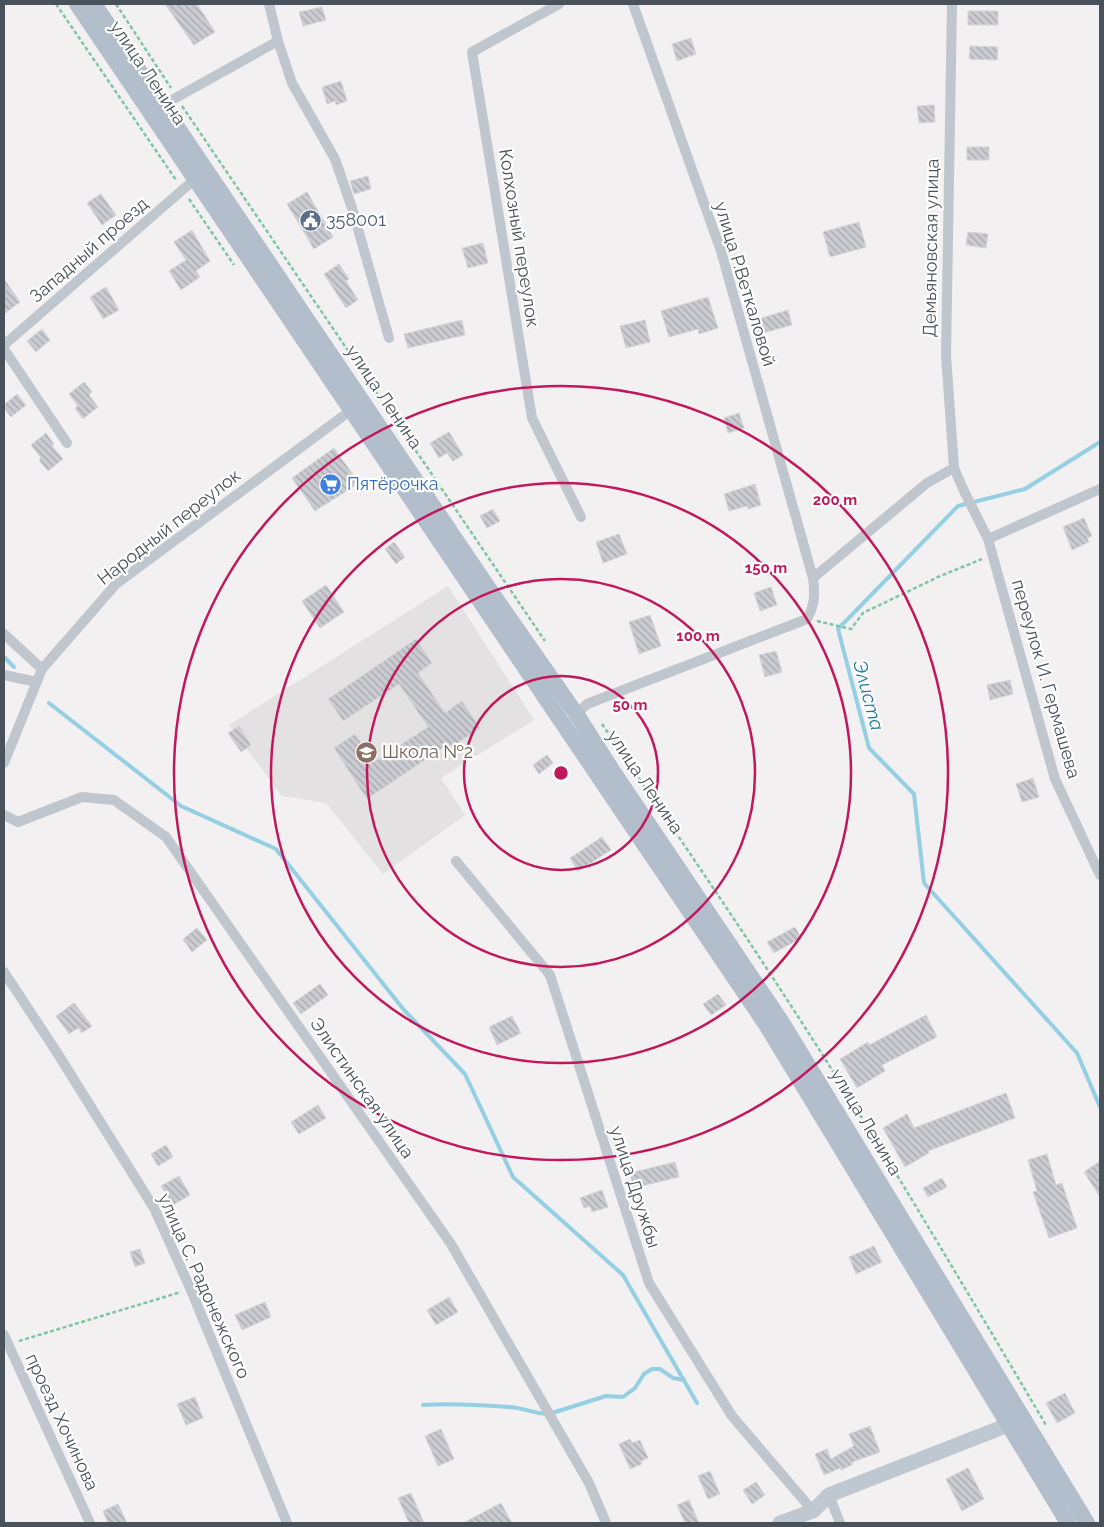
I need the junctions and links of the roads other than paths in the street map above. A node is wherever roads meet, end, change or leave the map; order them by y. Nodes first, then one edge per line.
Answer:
1 (77, 4) edge
2 (94, 4) edge
3 (269, 4) edge
4 (559, 4) edge
5 (633, 4) edge
6 (952, 4) edge
7 (278, 40) junction
8 (163, 105) junction
9 (195, 179) junction
10 (389, 338) dead end
11 (4, 345) edge
12 (4, 349) edge
13 (356, 406) junction
14 (67, 443) dead end
15 (954, 468) junction
16 (1100, 489) edge
17 (581, 517) dead end
18 (976, 517) joint
19 (988, 539) junction
20 (813, 578) junction
21 (4, 634) edge
22 (42, 668) junction
23 (4, 675) edge
24 (37, 682) junction
25 (570, 719) junction
26 (4, 763) edge
27 (4, 815) edge
28 (456, 861) dead end
29 (1100, 875) edge
30 (4, 972) edge
31 (6, 1340) edge
32 (1023, 1416) junction
33 (1008, 1425) junction
34 (829, 1495) junction
35 (813, 1511) junction
36 (90, 1523) edge
37 (288, 1523) edge
38 (606, 1523) edge
39 (780, 1523) edge
40 (840, 1523) edge
41 (1068, 1523) edge
42 (1087, 1523) edge

1 - 9 main road, улица Ленина
2 - 8 main road, улица Ленина
3 - 7 street
4 - 17 street, Колхозный переулок
5 - 20 street, улица Р.Веткаловой
6 - 15 street, Демьяновская улица
7 - 8 street
7 - 10 street
8 - 13 main road, улица Ленина
9 - 11 street, Западный проезд
9 - 13 main road, улица Ленина
12 - 14 street
13 - 22 street, Народный переулок
13 - 25 main road, улица Ленина
15 - 18 street, Демьяновская улица
15 - 20 street
16 - 19 street
18 - 19 street, переулок И. Гермашева
19 - 29 street, переулок И. Гермашева
20 - 25 street, улица Р.Веткаловой
21 - 22 street
22 - 24 street, Народный переулок
23 - 24 street
24 - 26 street, Народный переулок
25 - 32 main road, улица Ленина
25 - 33 main road, улица Ленина
27 - 38 street, Элистинская улица
28 - 35 street, улица Дружбы
30 - 37 street, улица С. Радонежского
31 - 36 street, проезд Хочинова
32 - 33 main road
32 - 42 main road, улица Ленина
33 - 34 street
33 - 41 main road, улица Ленина
34 - 35 street
34 - 40 street
35 - 39 street

